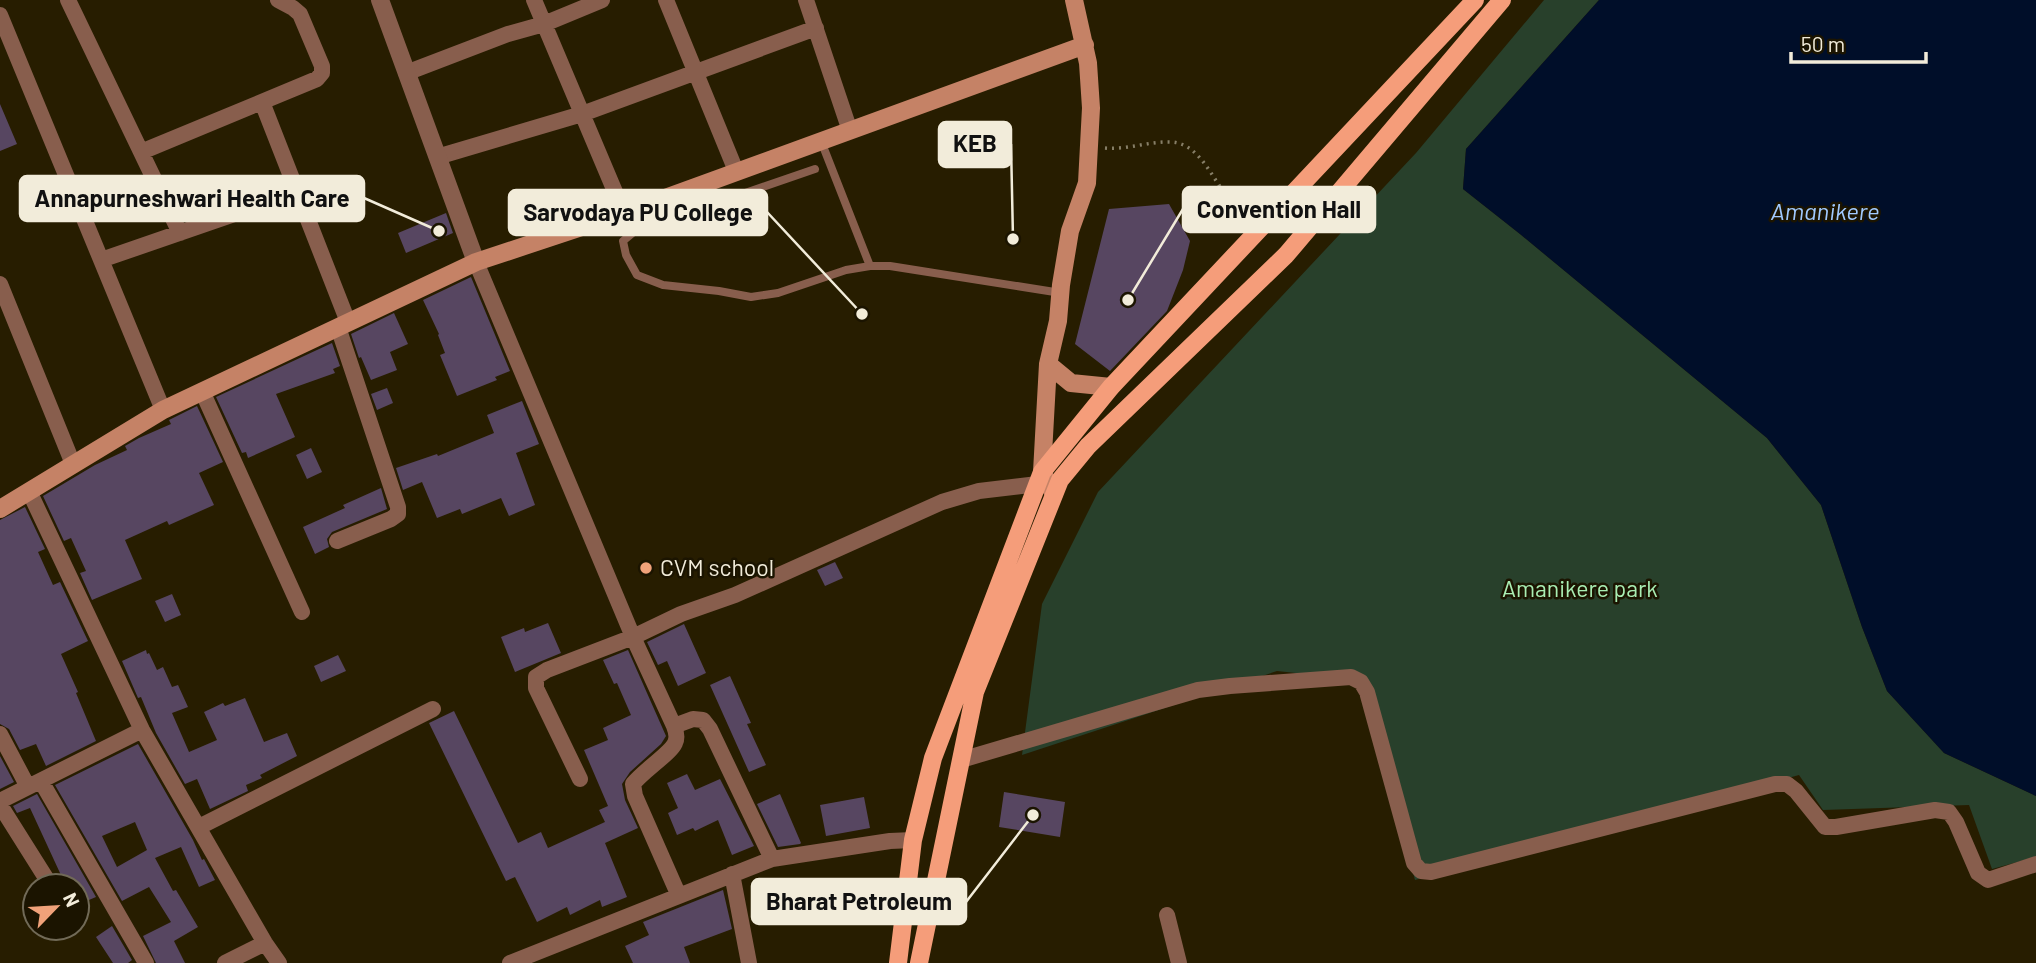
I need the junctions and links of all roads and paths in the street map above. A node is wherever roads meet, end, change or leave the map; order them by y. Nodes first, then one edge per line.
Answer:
1 (68, 0) edge
2 (278, 0) edge
3 (380, 0) edge
4 (534, 0) edge
5 (602, 0) edge
6 (666, 0) edge
7 (806, 0) edge
8 (1074, 0) edge
9 (1475, 0) edge
10 (1502, 0) edge
11 (0, 15) edge
12 (544, 24) junction
13 (816, 28) junction
14 (1085, 45) junction
15 (406, 73) junction
16 (695, 73) junction
17 (262, 102) junction
18 (582, 114) junction
19 (850, 131) junction
20 (821, 141) junction
21 (1089, 146) junction
22 (141, 152) junction
23 (437, 157) junction
24 (815, 169) dead end
25 (736, 171) junction
26 (298, 192) junction
27 (624, 213) junction
28 (1262, 227) junction
29 (180, 233) junction
30 (101, 260) junction
31 (476, 262) junction
32 (870, 266) junction
33 (0, 284) edge
34 (1061, 293) junction
35 (343, 325) junction
36 (1048, 364) junction
37 (1111, 387) junction
38 (202, 391) junction
39 (163, 410) junction
40 (73, 464) junction
41 (1040, 478) junction
42 (29, 491) junction
43 (1054, 494) junction
44 (0, 509) edge
45 (337, 541) dead end
46 (302, 612) dead end
47 (633, 637) junction
48 (433, 709) dead end
49 (674, 726) junction
50 (142, 730) junction
51 (0, 734) edge
52 (961, 760) junction
53 (580, 779) dead end
54 (35, 784) junction
55 (0, 803) edge
56 (199, 827) junction
57 (913, 840) junction
58 (772, 859) junction
59 (2036, 864) edge
60 (42, 872) edge
61 (732, 874) junction
62 (679, 896) junction
63 (1167, 915) dead end
64 (265, 943) junction
65 (514, 962) edge
66 (146, 963) edge
67 (225, 963) edge
68 (279, 963) edge
69 (749, 963) edge
70 (898, 963) edge
71 (919, 963) edge
72 (1180, 963) edge

1 - 22 street
2 - 17 street
3 - 15 street
4 - 12 street
5 - 12 street
6 - 16 street
7 - 13 street
8 - 14 main road
9 - 28 main road
10 - 43 main road
11 - 30 street
12 - 15 street
12 - 18 street
13 - 16 street
13 - 19 street
14 - 19 main road
14 - 21 main road
15 - 23 street
16 - 18 street
16 - 25 street
17 - 22 street
17 - 26 street
18 - 23 street
18 - 27 street
19 - 20 main road
20 - 25 main road
20 - 32 lane
21 - 28 path
21 - 34 main road
22 - 29 street
23 - 31 street
24 - 32 lane
25 - 27 main road
26 - 29 street
26 - 35 street
27 - 31 main road
28 - 37 main road
29 - 30 street
30 - 39 street
31 - 35 main road
31 - 47 street
32 - 34 lane
33 - 40 street
34 - 36 main road
35 - 38 main road
35 - 45 street
36 - 37 main road
36 - 41 main road
37 - 41 main road
38 - 39 main road
38 - 46 street
39 - 40 main road
40 - 42 main road
41 - 43 main road
41 - 47 street
41 - 57 main road
42 - 44 main road
42 - 50 street
43 - 52 main road
47 - 49 street
47 - 53 street
48 - 56 street
49 - 58 street
49 - 62 street
50 - 54 street
50 - 56 street
51 - 54 street
52 - 59 street
52 - 71 main road
54 - 55 street
54 - 66 street
55 - 60 street
56 - 64 street
57 - 58 street
57 - 70 main road
58 - 61 street
61 - 62 street
61 - 69 street
62 - 65 street
63 - 72 street
64 - 67 street
64 - 68 street

